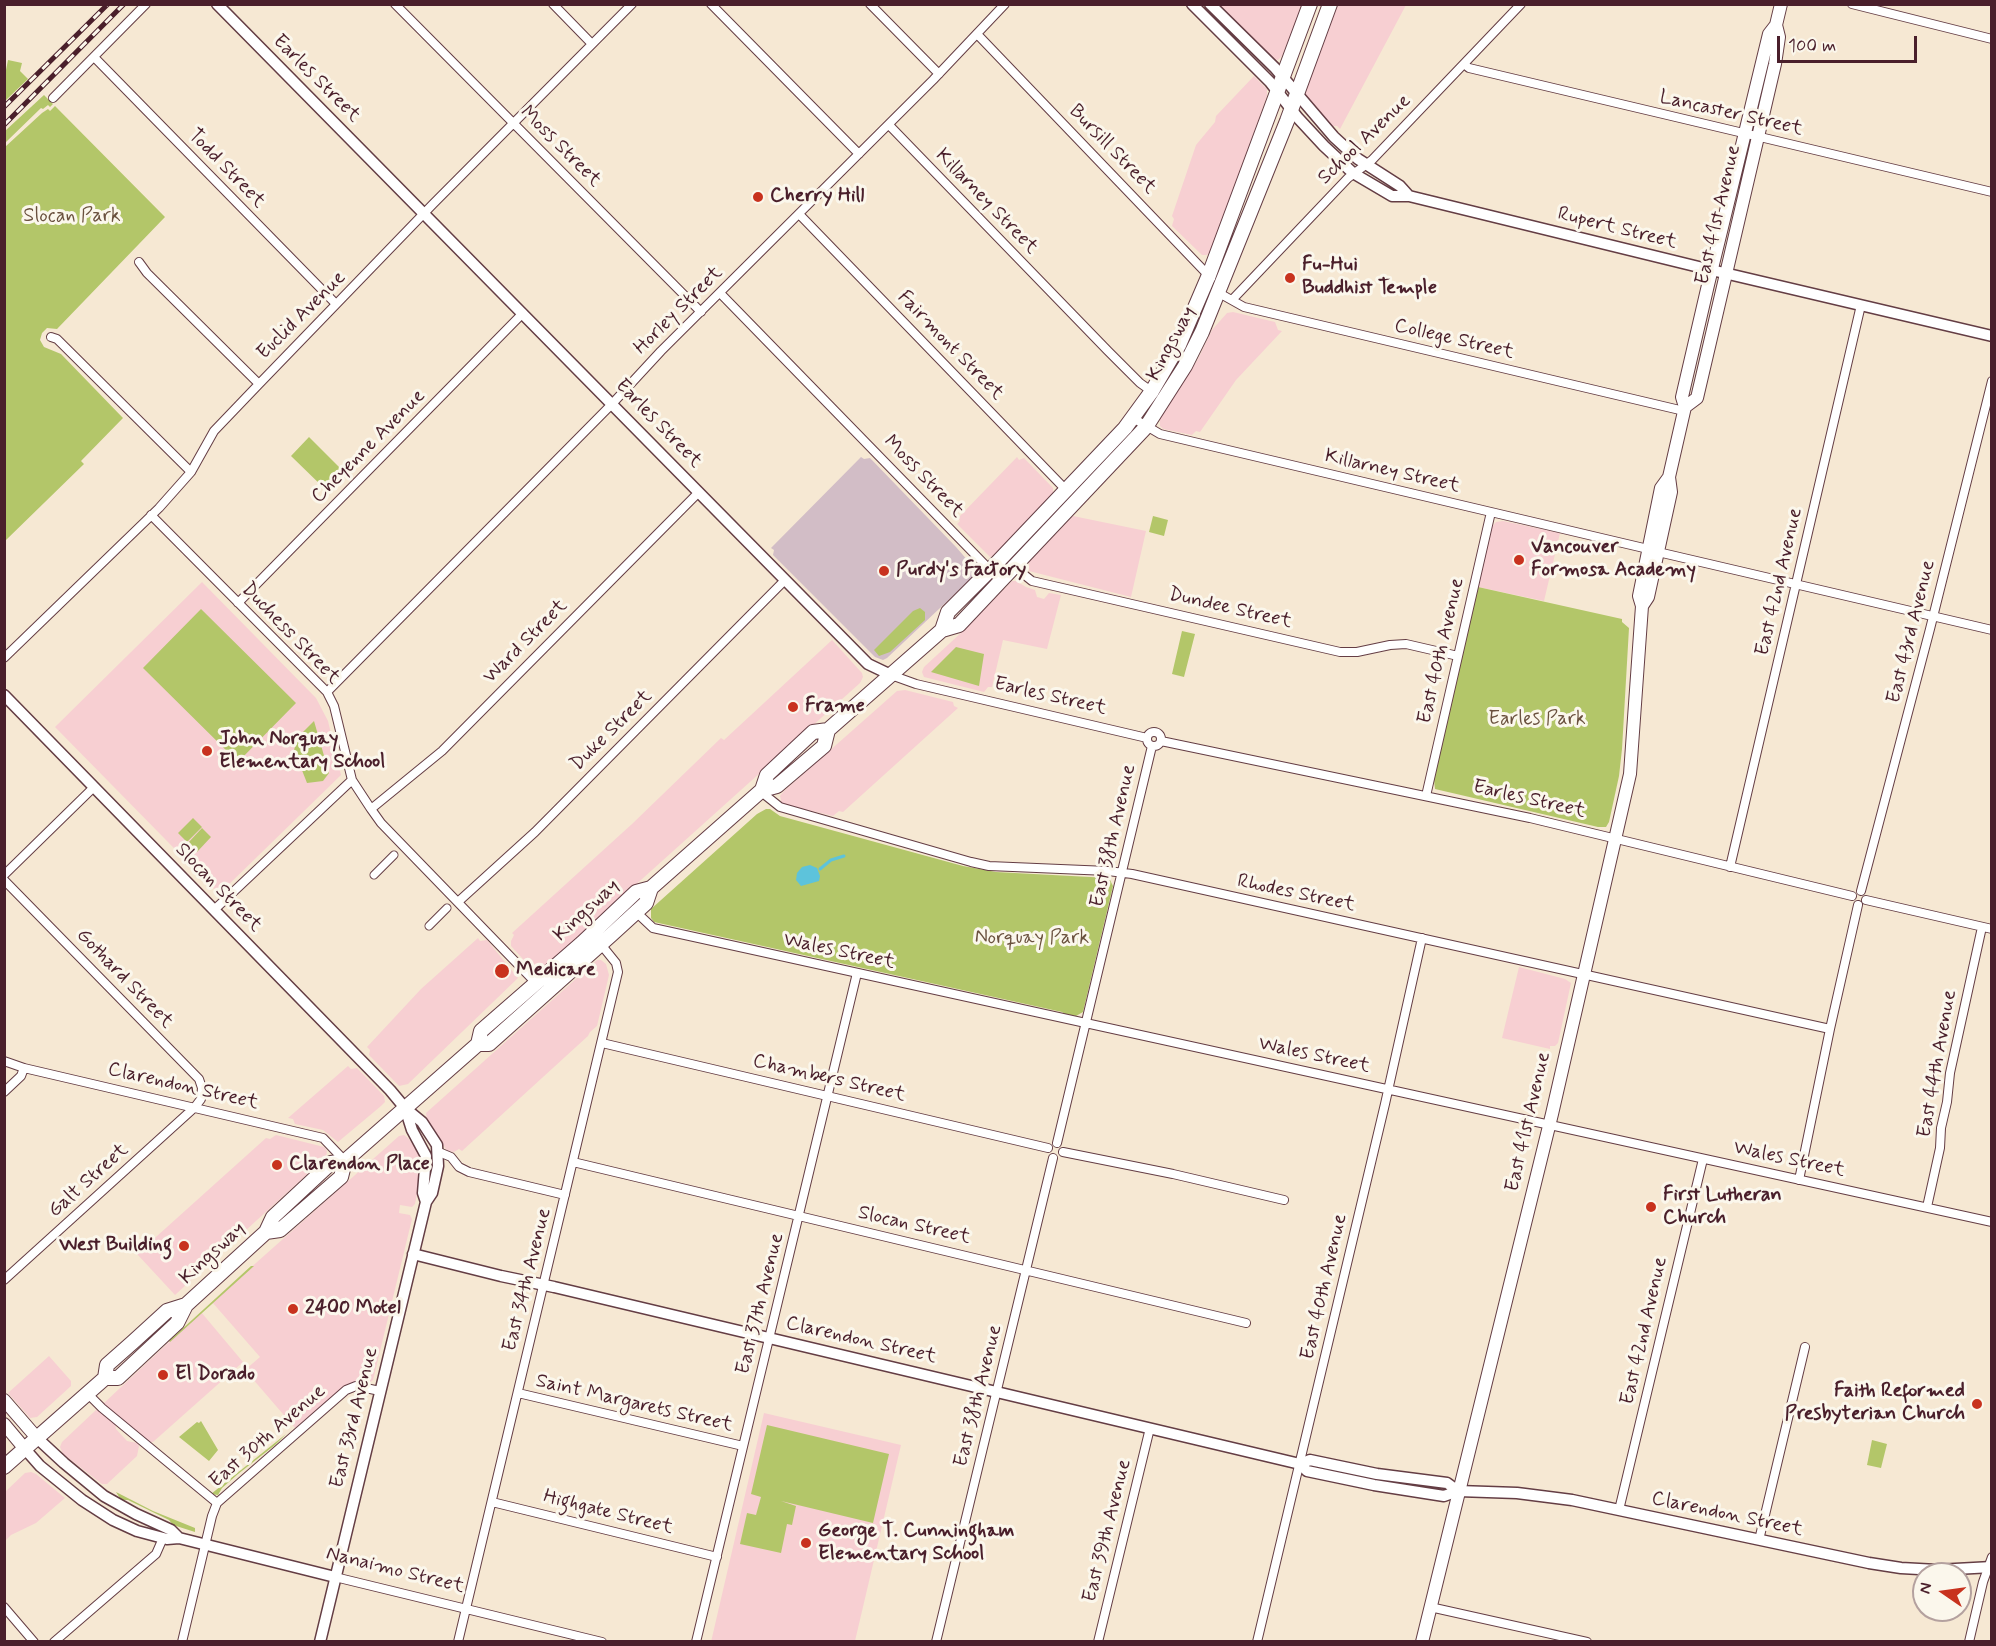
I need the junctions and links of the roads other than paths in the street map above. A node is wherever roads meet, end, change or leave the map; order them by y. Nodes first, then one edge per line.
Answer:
1 (146, 4) edge
2 (217, 4) edge
3 (395, 4) edge
4 (553, 4) edge
5 (632, 4) edge
6 (711, 4) edge
7 (870, 4) edge
8 (1005, 4) edge
9 (1192, 4) edge
10 (1210, 4) edge
11 (1310, 4) edge
12 (1330, 4) edge
13 (1521, 4) edge
14 (1781, 4) edge
15 (1852, 4) edge
16 (1776, 25) junction
17 (976, 34) junction
18 (1992, 39) edge
19 (592, 44) junction
20 (94, 57) junction
21 (1464, 64) junction
22 (939, 74) junction
23 (1284, 78) junction
24 (1278, 92) junction
25 (1297, 93) junction
26 (53, 98) dead end
27 (1291, 108) junction
28 (514, 124) junction
29 (889, 125) junction
30 (1743, 134) junction
31 (1758, 137) junction
32 (859, 154) junction
33 (1365, 165) junction
34 (1353, 173) junction
35 (1992, 192) edge
36 (1409, 196) junction
37 (424, 214) junction
38 (799, 214) junction
39 (139, 262) dead end
40 (1711, 270) junction
41 (1726, 274) junction
42 (1209, 275) junction
43 (720, 293) junction
44 (1226, 296) junction
45 (336, 304) junction
46 (1861, 305) junction
47 (701, 312) junction
48 (523, 313) junction
49 (1992, 336) edge
50 (51, 337) dead end
51 (1992, 381) edge
52 (259, 384) junction
53 (1152, 392) junction
54 (1164, 400) junction
55 (612, 404) junction
56 (1684, 409) junction
57 (1133, 418) junction
58 (1146, 427) junction
59 (191, 472) junction
60 (1066, 490) junction
61 (699, 492) junction
62 (1077, 501) junction
63 (1491, 513) junction
64 (151, 515) junction
65 (1653, 550) junction
66 (1002, 557) junction
67 (1014, 567) junction
68 (990, 570) junction
69 (785, 580) junction
70 (1001, 581) junction
71 (1797, 585) junction
72 (237, 603) junction
73 (1933, 617) junction
74 (942, 630) junction
75 (1992, 630) edge
76 (1458, 656) junction
77 (4, 658) edge
78 (891, 675) junction
79 (327, 692) junction
80 (4, 695) edge
81 (1147, 738) junction
82 (1161, 741) junction
83 (1152, 746) junction
84 (352, 780) junction
85 (94, 787) junction
86 (761, 791) junction
87 (1426, 796) junction
88 (371, 809) junction
89 (1616, 839) junction
90 (394, 855) dead end
91 (1730, 867) junction
92 (1122, 873) junction
93 (374, 875) dead end
94 (4, 878) edge
95 (651, 888) junction
96 (1861, 891) junction
97 (1852, 896) junction
98 (1866, 900) junction
99 (459, 901) junction
100 (1858, 905) junction
101 (447, 908) dead end
102 (214, 910) junction
103 (636, 912) junction
104 (429, 926) dead end
105 (1982, 927) junction
106 (1992, 929) edge
107 (1422, 938) junction
108 (596, 939) junction
109 (857, 974) junction
110 (1584, 975) junction
111 (536, 983) junction
112 (1086, 1023) junction
113 (1830, 1029) junction
114 (602, 1043) junction
115 (478, 1044) junction
116 (4, 1061) edge
117 (24, 1068) junction
118 (1388, 1089) junction
119 (4, 1092) edge
120 (829, 1096) junction
121 (195, 1107) junction
122 (405, 1108) junction
123 (1549, 1124) junction
124 (1057, 1143) junction
125 (1048, 1148) junction
126 (439, 1152) junction
127 (1063, 1152) junction
128 (426, 1156) joint
129 (1053, 1158) junction
130 (1703, 1159) junction
131 (345, 1161) junction
132 (573, 1162) junction
133 (1799, 1179) junction
134 (565, 1195) junction
135 (1284, 1200) dead end
136 (426, 1202) junction
137 (1927, 1207) junction
138 (799, 1217) junction
139 (1992, 1222) edge
140 (414, 1254) junction
141 (1026, 1271) junction
142 (4, 1280) edge
143 (543, 1285) junction
144 (1246, 1323) dead end
145 (770, 1338) junction
146 (1805, 1347) dead end
147 (380, 1391) junction
148 (997, 1392) junction
149 (87, 1393) junction
150 (518, 1393) junction
151 (4, 1400) edge
152 (4, 1424) edge
153 (1150, 1428) junction
154 (38, 1438) junction
155 (743, 1446) junction
156 (25, 1449) junction
157 (1300, 1464) junction
158 (4, 1467) edge
159 (1458, 1491) junction
160 (492, 1502) junction
161 (217, 1503) junction
162 (1619, 1510) junction
163 (163, 1538) junction
164 (179, 1538) junction
165 (1759, 1539) junction
166 (205, 1545) junction
167 (717, 1557) junction
168 (1990, 1564) edge
169 (335, 1577) junction
170 (4, 1606) edge
171 (1430, 1607) junction
172 (466, 1609) junction
173 (34, 1641) edge
174 (54, 1641) edge
175 (182, 1641) edge
176 (320, 1641) edge
177 (458, 1641) edge
178 (602, 1641) edge
179 (696, 1641) edge
180 (936, 1641) edge
181 (1098, 1641) edge
182 (1257, 1641) edge
183 (1422, 1641) edge
184 (1587, 1641) edge
185 (1969, 1641) edge

1 - 20 street
2 - 37 street, Earles Street
3 - 28 street, Moss Street
4 - 19 street
5 - 19 street, Euclid Avenue
6 - 32 street
7 - 22 street
8 - 17 street, Horley Street
9 - 24 street, Rupert Street
10 - 23 street, Rupert Street
11 - 23 main road, Kingsway
12 - 25 main road, Kingsway
13 - 21 street, School Avenue
14 - 16 main road, East 41st Avenue
15 - 18 street
16 - 30 main road, East 41st Avenue
16 - 31 main road, East 41st Avenue
17 - 22 street, Horley Street
17 - 42 street, Bursill Street
19 - 28 street, Euclid Avenue
20 - 26 street
20 - 45 street, Todd Street
21 - 30 street, Lancaster Street
21 - 33 street, School Avenue
22 - 29 street, Horley Street
23 - 24 main road, Kingsway
23 - 25 street, Rupert Street
24 - 27 street, Rupert Street
24 - 42 main road, Kingsway
25 - 27 main road, Kingsway
25 - 33 street, Rupert Street
27 - 34 street, Rupert Street
27 - 44 main road, Kingsway
28 - 37 street, Euclid Avenue
28 - 47 street, Moss Street
29 - 32 street, Horley Street
29 - 53 street, Killarney Street
30 - 31 street, Lancaster Street
30 - 40 main road, East 41st Avenue
31 - 35 street, Lancaster Street
31 - 41 main road, East 41st Avenue
32 - 38 street, Horley Street
33 - 34 street, School Avenue
33 - 36 street, Rupert Street
34 - 36 street, Rupert Street
34 - 44 street, School Avenue
36 - 40 street, Rupert Street
37 - 45 street, Euclid Avenue
37 - 48 street, Earles Street
38 - 43 street, Horley Street
38 - 60 street, Fairmont Street
39 - 52 street
40 - 41 street, Rupert Street
40 - 56 main road, East 41st Avenue
41 - 46 street, Rupert Street
41 - 56 main road, East 41st Avenue
42 - 44 street, Bursill Street
42 - 53 main road, Kingsway
43 - 47 street, Horley Street
43 - 68 street, Moss Street
44 - 54 main road, Kingsway
44 - 56 street, College Street
45 - 52 street, Euclid Avenue
46 - 49 street, Rupert Street
46 - 71 street, East 42nd Avenue
47 - 55 street, Horley Street
48 - 55 street, Earles Street
48 - 72 street, Cheyenne Avenue
50 - 59 street
51 - 73 street, East 43rd Avenue
52 - 59 street, Euclid Avenue
53 - 54 street, Killarney Street
53 - 57 main road, Kingsway
54 - 58 main road, Kingsway
55 - 61 street, Earles Street
55 - 79 street, Horley Street
56 - 65 main road, East 41st Avenue
57 - 58 street, Killarney Street
57 - 60 main road, Kingsway
58 - 62 main road, Kingsway
58 - 63 street, Killarney Street
59 - 64 street, Euclid Avenue
60 - 62 street, Fairmont Street
60 - 66 main road, Kingsway
61 - 69 street, Earles Street
61 - 88 street, Ward Street
62 - 67 main road, Kingsway
63 - 65 street, Killarney Street
63 - 76 street, East 40th Avenue
64 - 72 street, Duchess Street
64 - 77 street, Euclid Avenue
65 - 71 street, Killarney Street
65 - 89 main road, East 41st Avenue
66 - 67 street, Dundee Street
66 - 68 main road, Kingsway
67 - 70 main road, Kingsway
67 - 76 street, Dundee Street
68 - 70 street, Moss Street
68 - 74 main road, Kingsway
69 - 78 street, Earles Street
69 - 99 street, Duke Street
70 - 74 main road, Kingsway
71 - 73 street, Killarney Street
71 - 91 street, East 42nd Avenue
72 - 79 street, Duchess Street
73 - 75 street, Killarney Street
73 - 96 street, East 43rd Avenue
74 - 78 main road, Kingsway
76 - 87 street, East 40th Avenue
78 - 81 street, Earles Street
78 - 86 main road, Kingsway
79 - 84 street, Duchess Street
80 - 85 street, Slocan Street
81 - 82 street
81 - 83 street
82 - 83 street
82 - 87 street, Earles Street
83 - 92 street, East 38th Avenue
84 - 88 street, Duchess Street
84 - 102 street
85 - 94 street
85 - 102 street, Slocan Street
86 - 92 street, Rhodes Street
86 - 95 main road, Kingsway
87 - 89 street, Earles Street
88 - 99 street, Duchess Street
89 - 91 street, Earles Street
89 - 110 main road, East 41st Avenue
90 - 93 street
91 - 97 street, Earles Street
92 - 107 street, Rhodes Street
92 - 112 street, East 38th Avenue
94 - 121 street, Gothard Street
95 - 103 main road, Kingsway
95 - 108 main road, Kingsway
96 - 97 street
96 - 98 street
97 - 100 street
98 - 100 street
98 - 105 street
99 - 111 street, Duchess Street
100 - 113 street
101 - 104 street
102 - 122 street, Slocan Street
103 - 108 main road, Kingsway
103 - 109 street, Wales Street
105 - 106 street
105 - 137 street, East 44th Avenue
107 - 110 street, Rhodes Street
107 - 118 street, East 40th Avenue
108 - 111 main road, Kingsway
108 - 114 street, East 34th Avenue
108 - 115 main road, Kingsway
109 - 112 street, Wales Street
109 - 120 street, East 37th Avenue
110 - 113 street, Rhodes Street
110 - 123 main road, East 41st Avenue
111 - 115 main road, Kingsway
112 - 118 street, Wales Street
112 - 124 street, East 38th Avenue
113 - 133 street
114 - 120 street, Chambers Street
114 - 132 street, East 34th Avenue
115 - 122 main road, Kingsway
116 - 117 street, Clarendon Street
117 - 119 street
117 - 121 street, Clarendon Street
118 - 123 street, Wales Street
118 - 157 street, East 40th Avenue
120 - 125 street, Chambers Street
120 - 138 street, East 37th Avenue
121 - 131 street, Clarendon Street
121 - 142 street, Galt Street
122 - 126 street, Slocan Street
122 - 128 street, Slocan Street
122 - 131 main road, Kingsway
123 - 130 street, Wales Street
123 - 159 main road, East 41st Avenue
124 - 125 street
124 - 127 street
125 - 129 street
126 - 134 street, Slocan Street
126 - 136 street, East 33rd Avenue
127 - 129 street
127 - 135 street
128 - 136 street, East 33rd Avenue
129 - 141 street, East 38th Avenue
130 - 133 street, Wales Street
130 - 162 street, East 42nd Avenue
131 - 149 main road, Kingsway
132 - 134 street, East 34th Avenue
132 - 138 street, Slocan Street
133 - 137 street, Wales Street
134 - 143 street, East 34th Avenue
136 - 140 street, East 33rd Avenue
137 - 139 street, Wales Street
138 - 141 street, Slocan Street
138 - 145 street, East 37th Avenue
140 - 143 street, Clarendon Street
140 - 147 street, East 33rd Avenue
141 - 144 street, Slocan Street
141 - 148 street, East 38th Avenue
143 - 145 street, Clarendon Street
143 - 150 street, East 34th Avenue
145 - 148 street, Clarendon Street
145 - 155 street, East 37th Avenue
146 - 165 street
147 - 161 street, East 30th Avenue
147 - 169 street, East 33rd Avenue
148 - 153 street, Clarendon Street
148 - 180 street, East 38th Avenue
149 - 154 main road, Kingsway
149 - 161 street
150 - 155 street, Saint Margarets Street
150 - 160 street, East 34th Avenue
151 - 154 main road, Nanaimo Street
152 - 156 main road, Nanaimo Street
153 - 157 street, Clarendon Street
153 - 181 street, East 39th Avenue
154 - 156 main road, Kingsway
154 - 164 street, Nanaimo Street
155 - 167 street, East 37th Avenue
156 - 158 main road, Kingsway
156 - 163 street, Nanaimo Street
157 - 159 street, Clarendon Street
157 - 182 street, East 40th Avenue
159 - 162 street, Clarendon Street
159 - 171 main road, East 41st Avenue
160 - 167 street, Highgate Street
160 - 172 street, East 34th Avenue
161 - 166 street, East 30th Avenue
162 - 165 street, Clarendon Street
163 - 164 street, Nanaimo Street
163 - 174 street
164 - 166 street, Nanaimo Street
165 - 168 street, Clarendon Street
166 - 169 street, Nanaimo Street
166 - 175 street, East 30th Avenue
167 - 179 street, East 37th Avenue
168 - 185 street
169 - 172 street, Nanaimo Street
169 - 176 street, East 33rd Avenue
170 - 173 street
171 - 183 main road, East 41st Avenue
171 - 184 street
172 - 177 street, East 34th Avenue
172 - 178 street, Nanaimo Street

